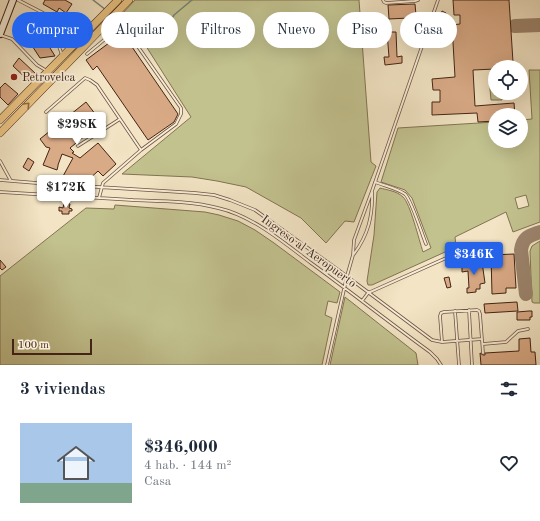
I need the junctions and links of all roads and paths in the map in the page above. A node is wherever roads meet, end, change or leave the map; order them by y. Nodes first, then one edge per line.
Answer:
1 (13, 0) edge
2 (18, 0) edge
3 (118, 0) edge
4 (383, 0) edge
5 (418, 0) edge
6 (438, 0) edge
7 (128, 1) edge
8 (41, 12) edge
9 (0, 34) edge
10 (59, 48) edge
11 (87, 54) dead end
12 (62, 56) junction
13 (48, 72) junction
14 (46, 112) dead end
15 (120, 119) junction
16 (0, 120) edge
17 (0, 133) edge
18 (78, 146) dead end
19 (141, 150) junction
20 (0, 162) edge
21 (0, 180) edge
22 (11, 181) junction
23 (375, 182) junction
24 (101, 187) junction
25 (372, 191) junction
26 (0, 192) edge
27 (99, 198) junction
28 (426, 244) dead end
29 (464, 250) dead end
30 (353, 255) junction
31 (347, 276) junction
32 (344, 287) junction
33 (368, 293) junction
34 (362, 301) junction
35 (468, 310) junction
36 (456, 311) junction
37 (528, 329) dead end
38 (482, 339) junction
39 (470, 340) junction
40 (457, 341) junction
41 (442, 342) junction
42 (482, 344) junction
43 (483, 353) dead end
44 (327, 365) edge
45 (441, 365) edge
46 (459, 365) edge
47 (472, 365) edge

1 - 9 main road
2 - 8 lane
3 - 12 main road
4 - 5 lane
6 - 23 lane
17 -> 7 main road
9 - 13 lane
10 - 12 lane
11 - 19 lane
12 - 13 main road
13 - 16 main road
14 - 15 lane
15 - 18 lane
15 - 19 lane
19 - 24 lane
20 - 22 lane
21 - 22 lane, Ingreso al Aeropuerto
22 - 24 lane, Ingreso al Aeropuerto
23 - 25 lane
23 - 28 lane
24 - 27 lane
24 - 31 lane, Ingreso al Aeropuerto
25 - 30 lane
25 - 30 lane
26 - 27 lane, Ingreso al Aeropuerto
27 - 32 lane, Ingreso al Aeropuerto
29 - 33 lane
30 - 31 lane
31 - 32 lane
31 - 33 lane, Ingreso al Aeropuerto
32 - 34 lane, Ingreso al Aeropuerto
32 - 44 lane
33 - 34 lane
33 - 41 lane, Ingreso al Aeropuerto
34 - 45 lane, Ingreso al Aeropuerto
35 - 36 lane
35 - 38 lane
35 - 39 lane
36 - 40 lane
36 - 41 lane
37 - 42 lane
38 - 39 lane
38 - 42 lane
39 - 40 lane
39 - 47 lane
40 - 41 lane
40 - 46 lane
42 - 43 lane

